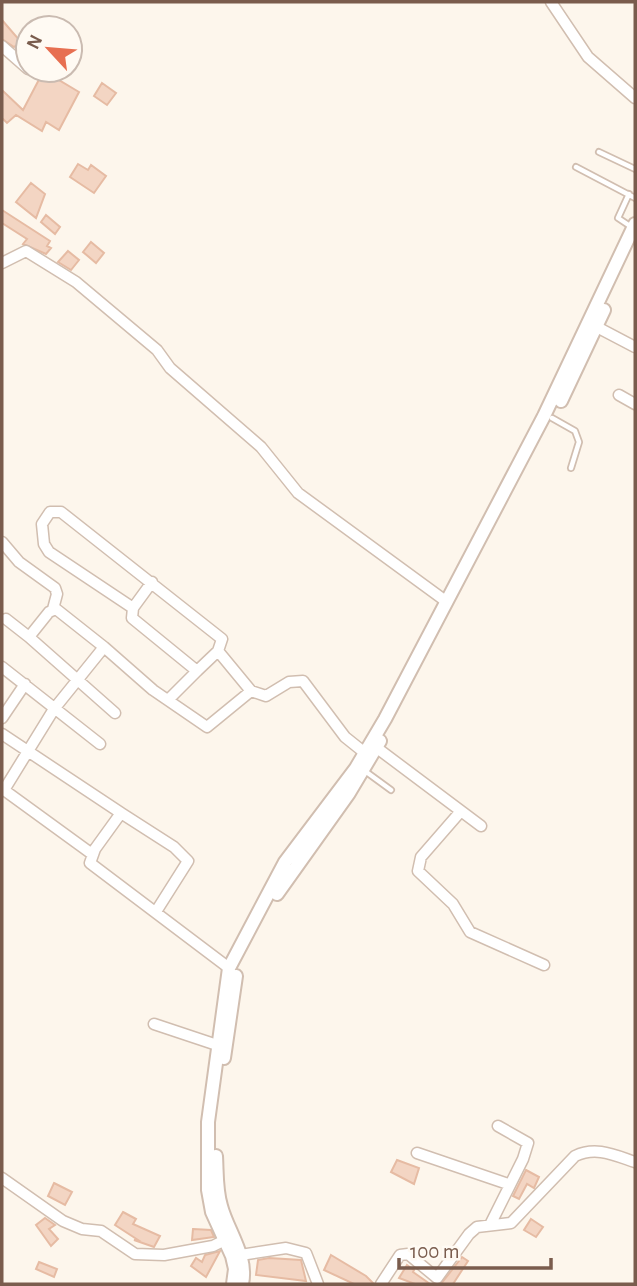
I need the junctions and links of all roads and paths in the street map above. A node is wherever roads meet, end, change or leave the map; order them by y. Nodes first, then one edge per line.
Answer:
1 (551, 2) edge
2 (635, 98) edge
3 (599, 152) dead end
4 (576, 167) dead end
5 (635, 169) edge
6 (629, 194) junction
7 (635, 198) edge
8 (634, 226) edge
9 (635, 242) edge
10 (2, 263) edge
11 (593, 325) junction
12 (635, 347) edge
13 (619, 394) dead end
14 (635, 404) edge
15 (552, 418) junction
16 (571, 468) dead end
17 (484, 539) junction
18 (2, 542) edge
19 (152, 582) junction
20 (447, 602) junction
21 (133, 608) junction
22 (53, 609) junction
23 (6, 620) dead end
24 (29, 637) junction
25 (104, 647) junction
26 (218, 651) junction
27 (2, 667) edge
28 (197, 671) junction
29 (78, 678) junction
30 (25, 684) junction
31 (251, 691) junction
32 (169, 699) junction
33 (54, 709) junction
34 (116, 712) dead end
35 (2, 718) edge
36 (2, 734) edge
37 (100, 744) dead end
38 (25, 751) junction
39 (371, 753) junction
40 (364, 771) junction
41 (391, 790) dead end
42 (460, 811) junction
43 (121, 813) junction
44 (481, 826) dead end
45 (92, 854) junction
46 (157, 911) junction
47 (544, 965) dead end
48 (229, 968) junction
49 (226, 1013) junction
50 (154, 1024) dead end
51 (217, 1045) junction
52 (498, 1126) dead end
53 (417, 1153) dead end
54 (635, 1162) edge
55 (2, 1178) edge
56 (508, 1184) junction
57 (219, 1216) junction
58 (490, 1225) junction
59 (225, 1240) junction
60 (236, 1255) junction
61 (438, 1281) edge
62 (233, 1284) edge
63 (242, 1284) edge
64 (318, 1284) edge
65 (381, 1284) edge

1 - 2 street
3 - 5 lane
4 - 6 lane
6 - 7 lane
6 - 8 lane
8 - 11 street
9 - 11 street
10 - 20 street
11 - 12 street
11 - 15 street
11 - 17 street
13 - 14 street
15 - 16 lane
15 - 17 street
17 - 20 street
17 - 39 street
18 - 22 street
19 - 21 street
19 - 21 street
19 - 26 street
20 - 39 street
21 - 28 street
22 - 24 street
22 - 25 street
23 - 24 street
24 - 29 street
25 - 29 street
25 - 32 street
26 - 28 street
26 - 31 street
27 - 30 street
28 - 32 street
29 - 33 street
29 - 34 street
30 - 33 street
30 - 35 street
31 - 32 street
31 - 39 street
33 - 37 street
33 - 38 street
36 - 38 street
38 - 43 street
38 - 45 street
39 - 40 street
39 - 42 street
39 - 48 street
40 - 41 lane
40 - 49 street
42 - 44 street
42 - 47 street
43 - 45 street
43 - 46 street
45 - 46 street
46 - 48 street
48 - 49 street
49 - 51 street
49 - 57 street
50 - 51 street
51 - 57 street
52 - 56 street
53 - 56 street
54 - 58 street
55 - 59 street
56 - 58 street
57 - 59 street
57 - 60 street
58 - 61 street
59 - 60 street
60 - 62 street
60 - 63 street
60 - 64 street
61 - 65 street

